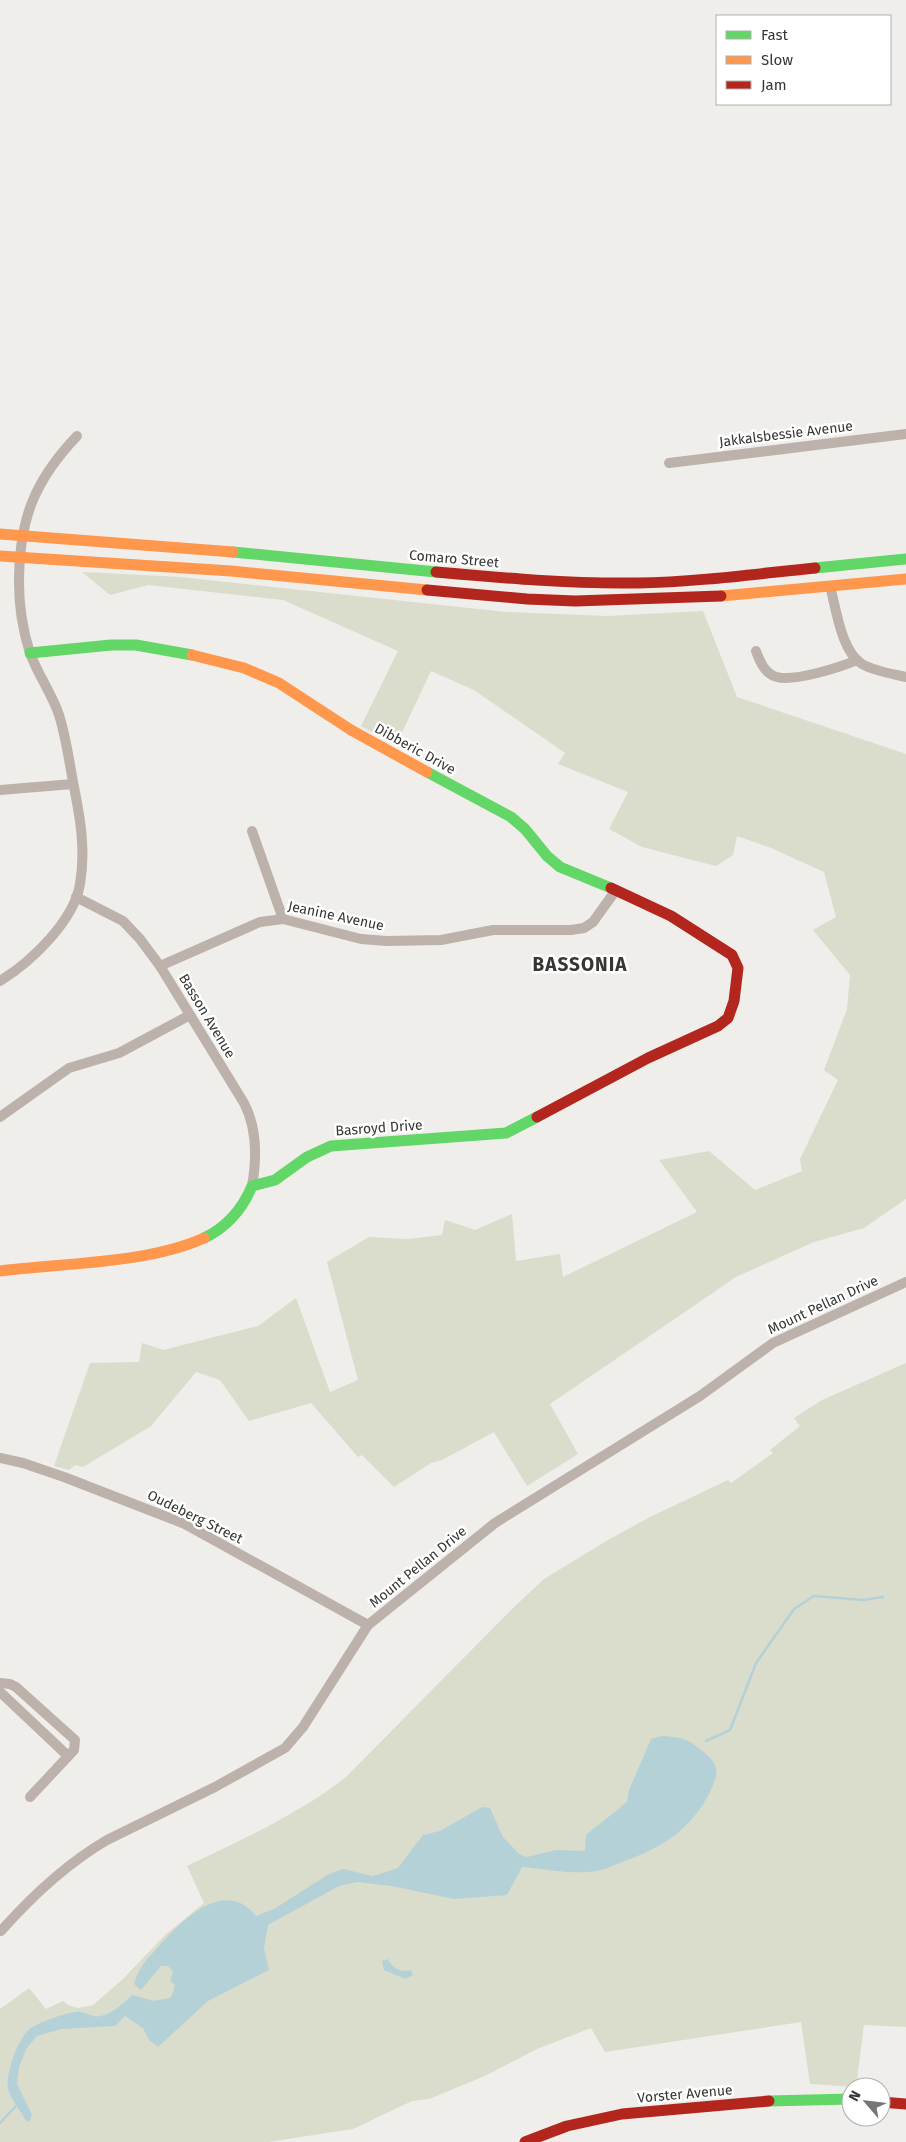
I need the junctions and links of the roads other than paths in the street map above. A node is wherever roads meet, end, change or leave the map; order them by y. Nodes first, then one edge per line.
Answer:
1 (906, 434) edge
2 (78, 436) dead end
3 (669, 463) dead end
4 (0, 534) edge
5 (21, 536) junction
6 (0, 556) edge
7 (19, 559) junction
8 (906, 559) edge
9 (906, 579) edge
10 (830, 586) junction
11 (756, 651) dead end
12 (30, 653) junction
13 (857, 660) junction
14 (906, 678) edge
15 (73, 784) junction
16 (0, 790) edge
17 (252, 830) dead end
18 (616, 890) junction
19 (76, 897) junction
20 (283, 918) junction
21 (160, 966) junction
22 (738, 977) joint
23 (0, 981) edge
24 (190, 1015) junction
25 (0, 1117) edge
26 (252, 1186) junction
27 (0, 1271) edge
28 (906, 1282) edge
29 (0, 1458) edge
30 (368, 1625) junction
31 (0, 1683) edge
32 (0, 1692) edge
33 (68, 1756) junction
34 (30, 1797) dead end
35 (1, 1931) dead end
36 (841, 2099) edge
37 (891, 2103) edge
38 (906, 2104) edge
39 (525, 2142) edge

1 - 3 street, Jakkalsbessie Avenue
2 - 5 street
4 - 5 street, Comaro Street
5 - 7 street
5 - 8 street, Comaro Street
6 - 7 street
7 - 10 street
7 - 12 street
9 - 10 street
10 - 13 street
11 - 13 street
12 - 15 street
12 - 18 street, Dibberic Drive
13 - 14 street
15 - 16 street
15 - 19 street
17 - 20 street
18 - 20 street, Jeanine Avenue
18 - 22 street, Dibberic Drive
19 - 21 street, Basson Avenue
19 - 23 street
20 - 21 street, Jeanine Avenue
21 - 24 street, Basson Avenue
22 - 26 street, Basroyd Drive
24 - 25 street
24 - 26 street, Basson Avenue
26 - 27 street
28 - 30 street, Mount Pellan Drive
29 - 30 street, Oudeberg Street
30 - 35 street, Mount Pellan Drive
31 - 33 street
32 - 33 street
33 - 34 street
36 - 39 street, Vorster Avenue
37 - 38 street

